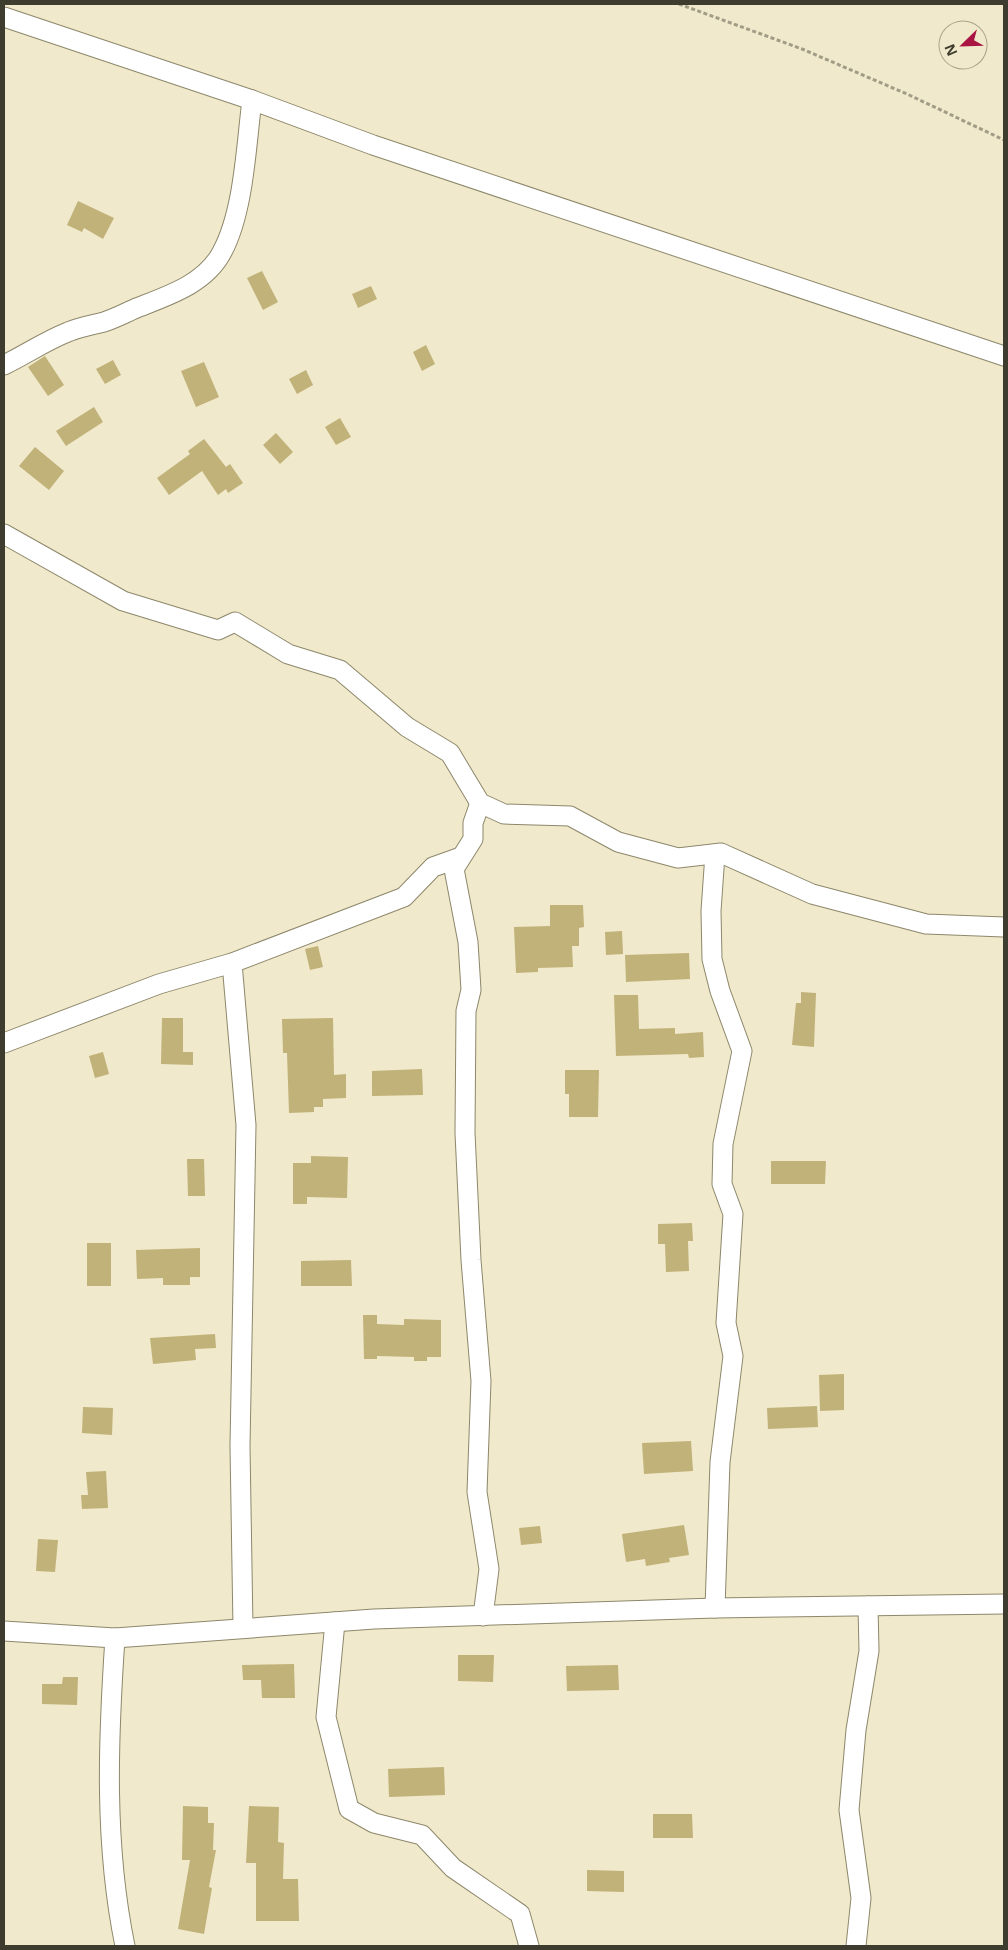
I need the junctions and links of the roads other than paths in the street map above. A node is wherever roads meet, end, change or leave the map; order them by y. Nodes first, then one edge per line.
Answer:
1 (4, 17) edge
2 (252, 100) junction
3 (1004, 356) edge
4 (4, 365) edge
5 (4, 534) edge
6 (480, 802) junction
7 (715, 854) junction
8 (461, 857) junction
9 (1004, 927) edge
10 (232, 963) junction
11 (4, 1043) edge
12 (1004, 1604) edge
13 (868, 1606) junction
14 (715, 1608) junction
15 (483, 1616) junction
16 (335, 1622) junction
17 (243, 1628) junction
18 (4, 1631) edge
19 (115, 1638) junction
20 (125, 1946) edge
21 (529, 1946) edge
22 (856, 1946) edge

1 - 2 street
2 - 3 street
2 - 4 street
5 - 6 street
6 - 7 street
6 - 8 street
7 - 9 street
7 - 14 street
8 - 10 street
8 - 15 street
10 - 11 street
10 - 17 street
12 - 13 street
13 - 14 street
13 - 22 street
14 - 15 street
15 - 16 street
16 - 17 street
16 - 21 street
17 - 19 street
18 - 19 street
19 - 20 street

